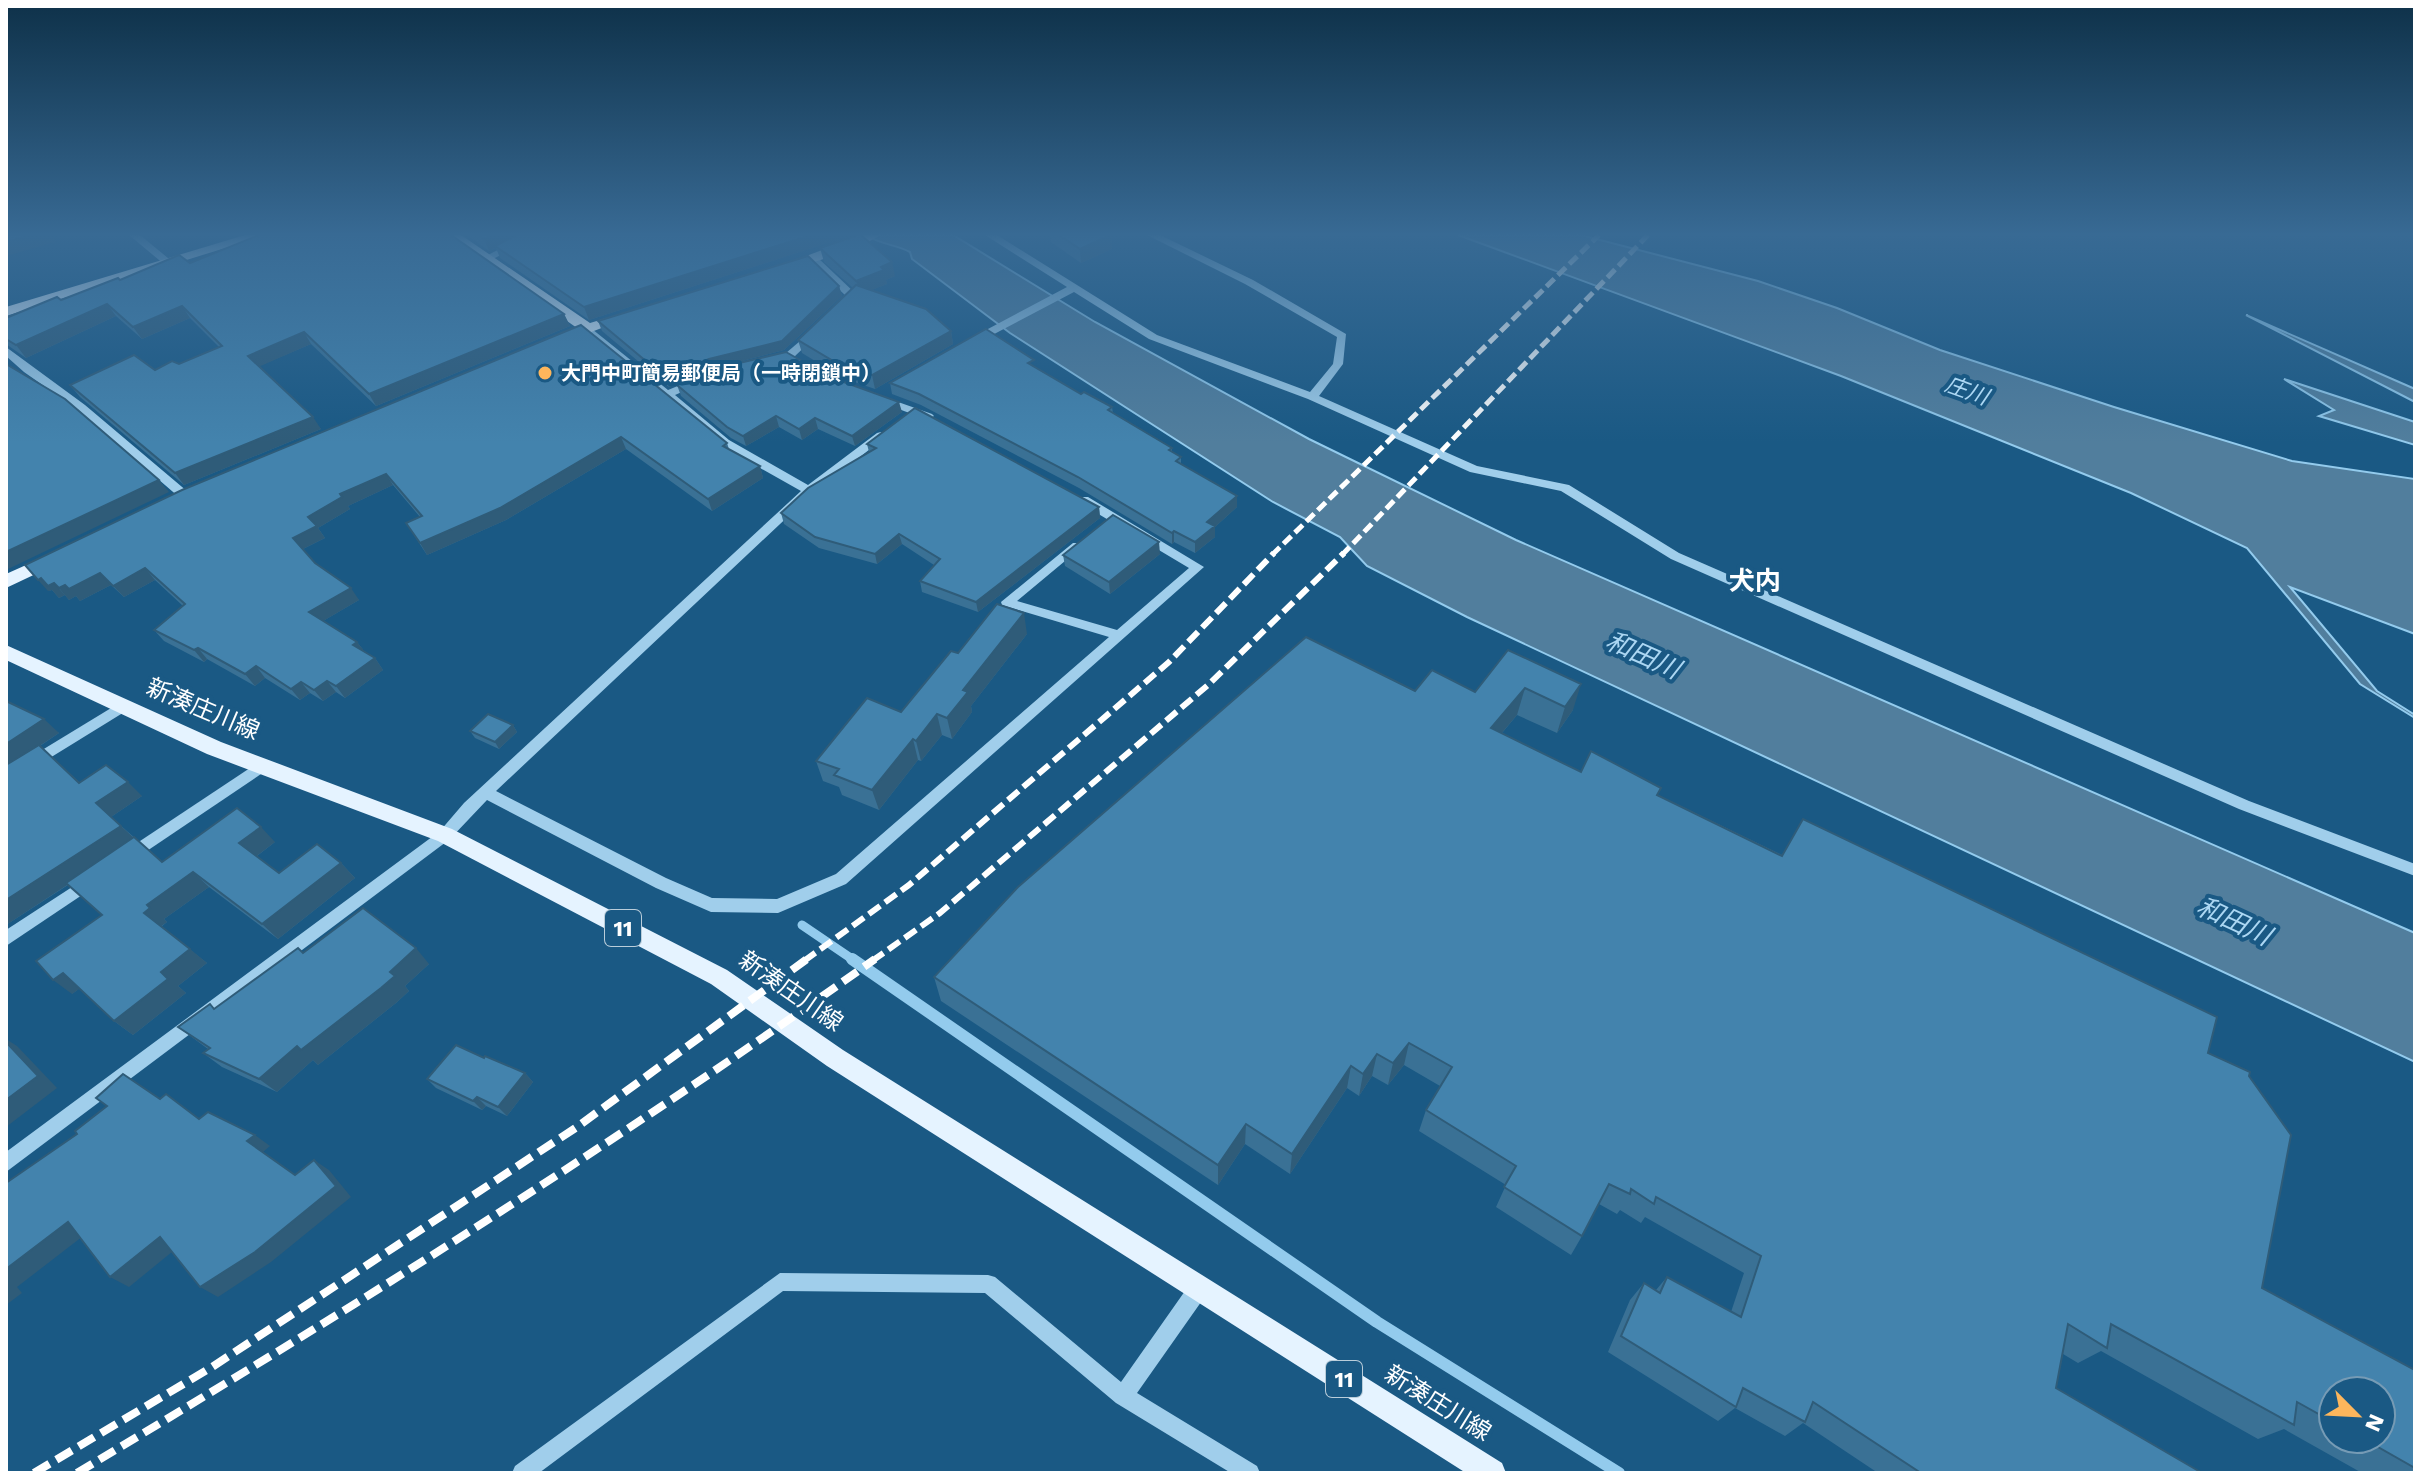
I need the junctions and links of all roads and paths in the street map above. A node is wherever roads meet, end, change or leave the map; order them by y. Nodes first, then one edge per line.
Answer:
1 (33, 304) edge
2 (552, 304) edge
3 (844, 304) edge
4 (1042, 304) edge
5 (1094, 304) edge
6 (1287, 304) edge
7 (6, 312) edge
8 (632, 314) edge
9 (831, 316) edge
10 (821, 326) edge
11 (587, 328) junction
12 (969, 343) edge
13 (544, 346) edge
14 (6, 350) edge
15 (790, 355) junction
16 (775, 359) edge
17 (802, 362) edge
18 (12, 363) edge
19 (705, 379) edge
20 (887, 389) edge
21 (668, 394) junction
22 (1312, 397) junction
23 (916, 410) junction
24 (904, 419) edge
25 (942, 424) edge
26 (892, 427) edge
27 (809, 490) junction
28 (1074, 494) edge
29 (184, 495) edge
30 (1113, 517) junction
31 (1102, 527) edge
32 (1090, 536) edge
33 (74, 548) edge
34 (6, 582) edge
35 (1120, 636) junction
36 (6, 652) edge
37 (121, 707) junction
38 (262, 766) junction
39 (6, 779) edge
40 (485, 792) junction
41 (445, 835) junction
42 (2415, 870) edge
43 (6, 939) edge
44 (6, 1163) edge
45 (1199, 1288) junction
46 (1123, 1396) junction
47 (522, 1473) edge
48 (1250, 1473) edge
49 (1492, 1473) edge

1 - 7 main road
2 - 11 main road
3 - 9 street
4 - 12 street
5 - 22 street
6 - 22 street
8 - 11 main road
10 - 15 street
11 - 13 main road
11 - 21 street
14 - 18 street
15 - 16 street
15 - 17 street
18 - 29 street
19 - 21 street
20 - 23 street
21 - 27 street
22 - 42 street
23 - 24 street
23 - 25 street
26 - 27 street
27 - 40 street
28 - 30 street
30 - 31 street
30 - 35 street
32 - 35 street
33 - 34 main road
35 - 40 street
36 - 37 main road, 新湊庄川線 / 11
37 - 38 main road, 新湊庄川線 / 11
37 - 39 street
38 - 41 main road, 新湊庄川線 / 11
38 - 43 street
40 - 41 street
41 - 44 street
41 - 45 main road, 新湊庄川線 / 11
45 - 46 street
45 - 49 main road, 新湊庄川線 / 11
46 - 47 street
46 - 48 street

